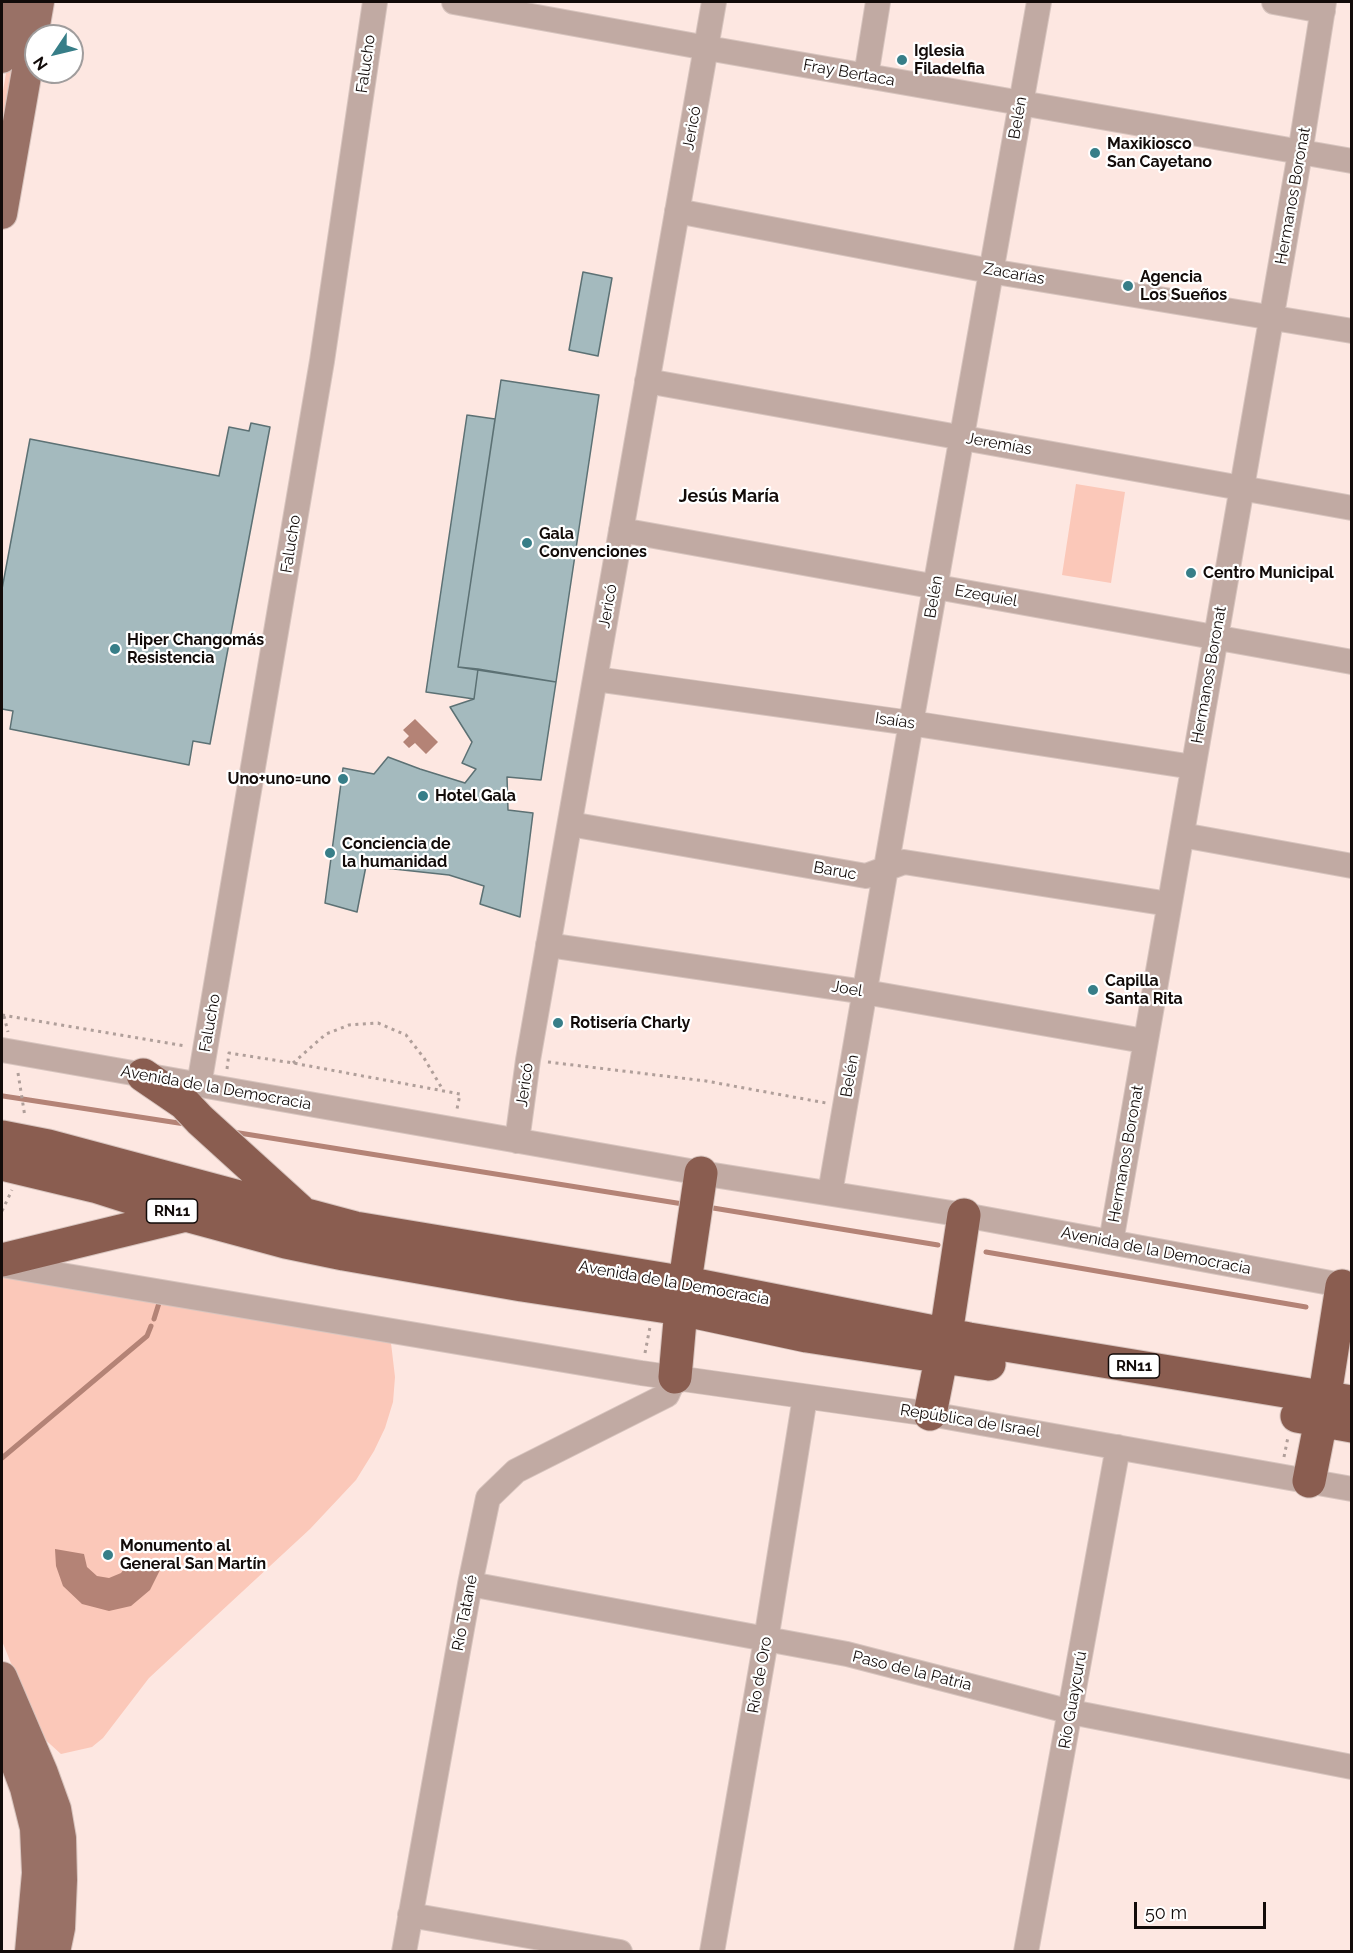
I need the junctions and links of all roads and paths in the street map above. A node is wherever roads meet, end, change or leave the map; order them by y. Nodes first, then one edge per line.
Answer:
1 (12, 2) edge
2 (39, 2) edge
3 (375, 2) edge
4 (454, 2) edge
5 (714, 2) edge
6 (878, 2) edge
7 (1040, 2) edge
8 (1274, 2) edge
9 (1324, 6) edge
10 (706, 48) junction
11 (2, 58) edge
12 (866, 76) junction
13 (1021, 104) junction
14 (1300, 153) junction
15 (1352, 161) edge
16 (677, 211) junction
17 (2, 213) edge
18 (990, 271) junction
19 (1272, 317) junction
20 (1352, 331) edge
21 (647, 381) junction
22 (962, 437) junction
23 (1242, 488) junction
24 (1352, 508) edge
25 (621, 530) junction
26 (936, 586) junction
27 (1216, 637) junction
28 (1352, 662) edge
29 (596, 679) junction
30 (910, 723) junction
31 (1193, 768) junction
32 (570, 824) junction
33 (1182, 835) junction
34 (1352, 866) edge
35 (885, 869) junction
36 (1169, 904) junction
37 (548, 945) junction
38 (865, 992) junction
39 (2, 1016) edge
40 (1144, 1041) junction
41 (206, 1049) junction
42 (2, 1050) edge
43 (528, 1060) junction
44 (293, 1063) junction
45 (143, 1075) junction
46 (199, 1085) junction
47 (224, 1089) junction
48 (443, 1090) junction
49 (844, 1107) junction
50 (453, 1129) junction
51 (2, 1137) edge
52 (517, 1141) junction
53 (2, 1164) edge
54 (701, 1173) junction
55 (830, 1193) junction
56 (186, 1215) junction
57 (304, 1215) junction
58 (964, 1215) junction
59 (1111, 1242) junction
60 (2, 1260) edge
61 (2, 1265) edge
62 (1347, 1287) edge
63 (683, 1296) junction
64 (944, 1345) junction
65 (675, 1377) junction
66 (805, 1397) junction
67 (1337, 1412) edge
68 (930, 1414) junction
69 (1118, 1447) junction
70 (1309, 1481) junction
71 (1352, 1489) edge
72 (470, 1584) junction
73 (766, 1640) junction
74 (2, 1677) edge
75 (1071, 1712) junction
76 (2, 1727) edge
77 (1352, 1767) edge
78 (410, 1915) junction
79 (30, 1952) edge
80 (55, 1952) edge
81 (404, 1952) edge
82 (620, 1952) edge
83 (712, 1952) edge
84 (1026, 1952) edge

1 - 11 main road
2 - 17 main road
3 - 41 street, Falucho
4 - 10 street, Fray Bertaca
5 - 10 street, Jericó
6 - 12 street
7 - 13 street, Belén
8 - 9 street
9 - 14 street, Hermanos Boronat
10 - 12 street, Fray Bertaca
10 - 16 street, Jericó
12 - 13 street, Fray Bertaca
13 - 14 street, Fray Bertaca
13 - 18 street, Belén
14 - 15 street, Fray Bertaca
14 - 19 street, Hermanos Boronat
16 - 18 street, Zacarías
16 - 21 street, Jericó
18 - 19 street, Zacarías
18 - 22 street, Belén
19 - 20 street, Zacarías
19 - 23 street, Hermanos Boronat
21 - 22 street, Jeremías
21 - 25 street, Jericó
22 - 23 street, Jeremías
22 - 26 street, Belén
23 - 24 street, Jeremías
23 - 27 street, Hermanos Boronat
25 - 26 street, Ezequiel
25 - 29 street, Jericó
26 - 27 street, Ezequiel
26 - 30 street, Belén
27 - 28 street, Ezequiel
27 - 31 street, Hermanos Boronat
29 - 30 street, Isaías
29 - 32 street, Jericó
30 - 31 street, Isaías
30 - 35 street, Belén
31 - 33 street, Hermanos Boronat
32 - 35 street, Baruc
32 - 37 street, Jericó
33 - 34 street
33 - 36 street, Hermanos Boronat
35 - 36 street, Baruc
35 - 38 street, Belén
36 - 40 street, Hermanos Boronat
37 - 38 street, Joel
37 - 43 street, Jericó
38 - 40 street, Joel
38 - 49 street, Belén
39 - 41 path
40 - 59 street, Hermanos Boronat
41 - 46 street, Falucho
42 - 45 street, Avenida de la Democracia
43 - 49 path
43 - 52 street, Jericó
44 - 47 path
44 - 48 path
44 - 48 path
45 - 46 street, Avenida de la Democracia
45 - 57 highway
46 - 47 street, Avenida de la Democracia
47 - 50 street, Avenida de la Democracia
48 - 50 path
49 - 55 street, Belén
50 - 52 street, Avenida de la Democracia
51 - 57 highway, Avenida de la Democracia / RN11
52 - 54 street, Avenida de la Democracia
53 - 56 highway, Avenida de la Democracia / RN11
54 - 55 street, Avenida de la Democracia
54 - 63 highway
55 - 58 street, Avenida de la Democracia
56 - 60 highway
56 - 63 highway, Avenida de la Democracia / RN11
57 - 63 highway, Avenida de la Democracia / RN11
58 - 59 street, Avenida de la Democracia
58 - 64 highway
59 - 62 street, Avenida de la Democracia
61 - 65 street, República de Israel
62 - 67 highway
63 - 64 highway, Avenida de la Democracia / RN11
63 - 65 highway
64 - 67 highway, Avenida de la Democracia / RN11
64 - 68 highway
65 - 66 street, República de Israel
65 - 72 street, Río Tatané
66 - 68 street, República de Israel
66 - 73 street, Río de Oro
67 - 70 highway
68 - 69 street, República de Israel
69 - 70 street, República de Israel
69 - 75 street, Río Guaycurú
70 - 71 street, República de Israel
72 - 73 street, Paso de la Patria
72 - 78 street, Río Tatané
73 - 75 street, Paso de la Patria
73 - 83 street, Río de Oro
74 - 80 main road
75 - 77 street, Paso de la Patria
75 - 84 street, Río Guaycurú
76 - 79 main road
78 - 81 street, Río Tatané
78 - 82 street

